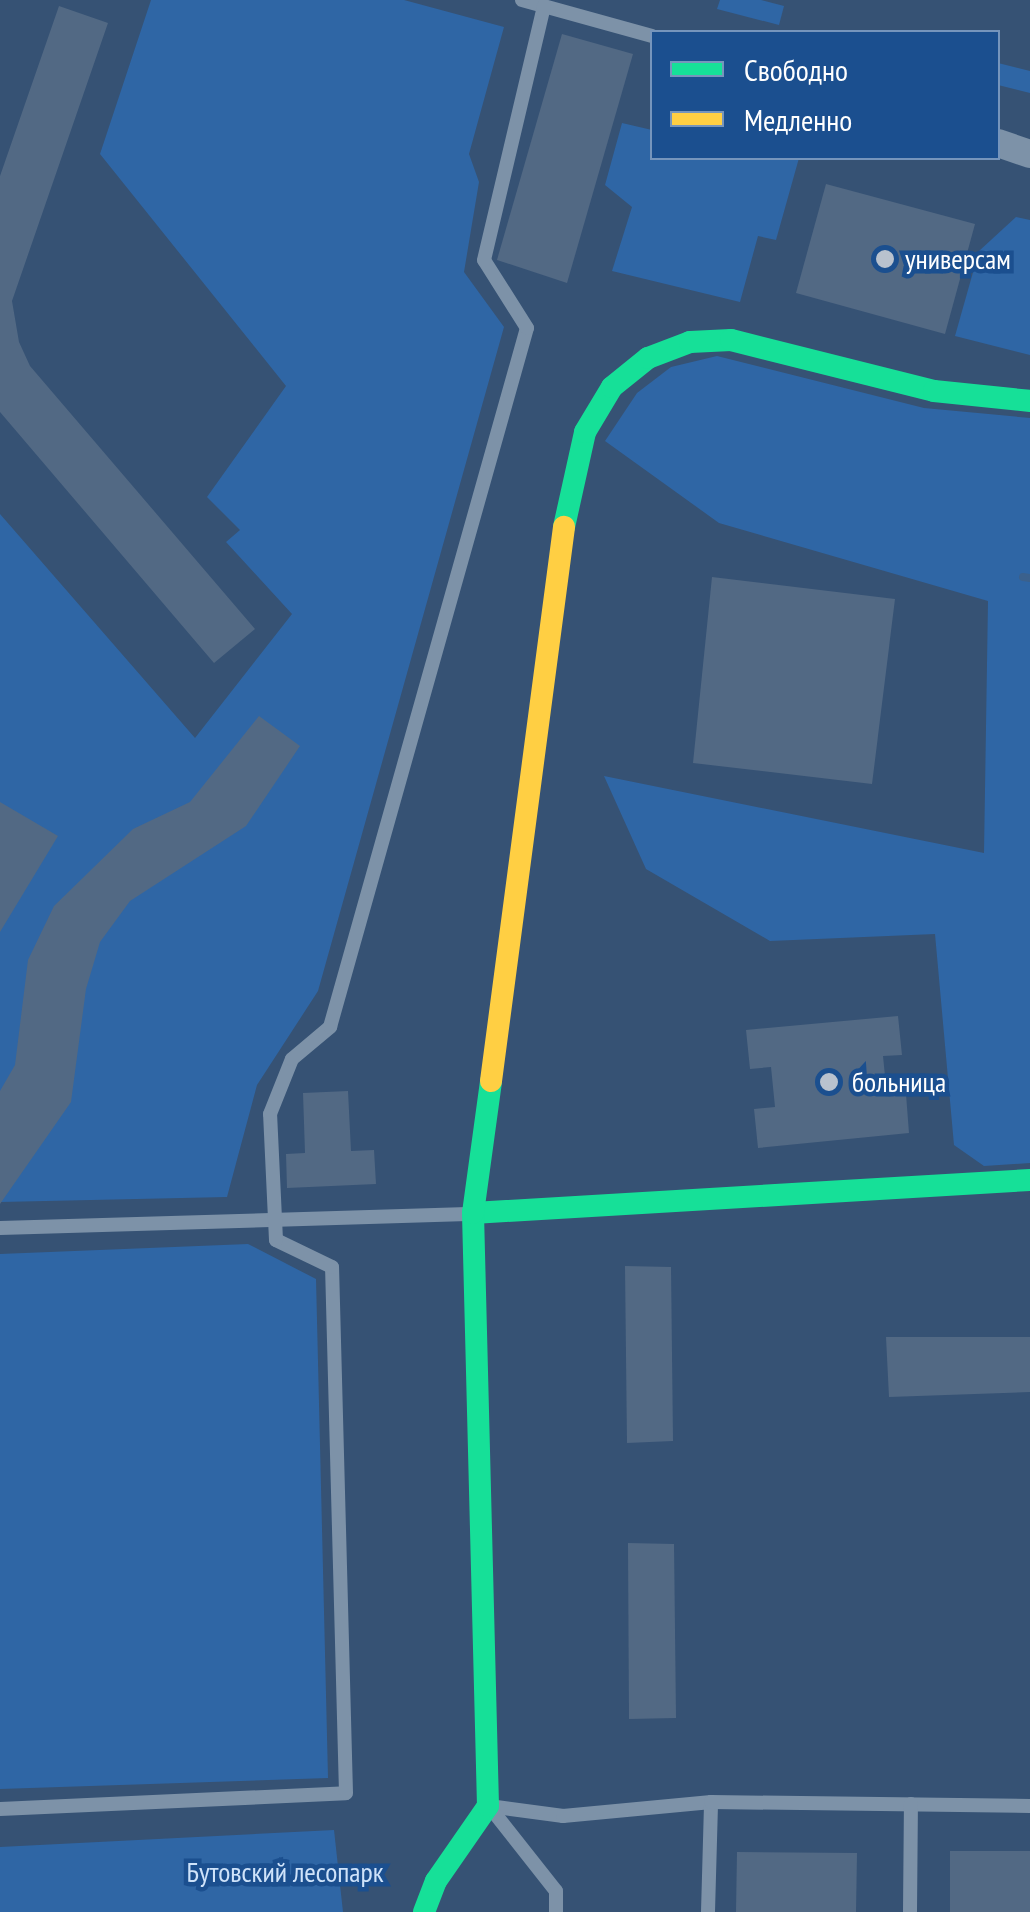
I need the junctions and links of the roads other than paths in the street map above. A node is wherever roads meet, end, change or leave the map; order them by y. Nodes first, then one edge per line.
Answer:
1 (522, 0) edge
2 (544, 6) junction
3 (650, 35) edge
4 (1000, 145) edge
5 (1030, 154) edge
6 (1030, 401) edge
7 (1030, 1180) edge
8 (473, 1213) junction
9 (276, 1222) junction
10 (0, 1228) edge
11 (711, 1802) junction
12 (911, 1804) junction
13 (488, 1806) junction
14 (1030, 1806) edge
15 (0, 1809) edge
16 (424, 1912) edge
17 (556, 1912) edge
18 (708, 1912) edge
19 (910, 1912) edge

1 - 2 lane
2 - 3 lane
2 - 9 lane
4 - 5 street
6 - 8 street
7 - 8 street
8 - 9 lane
8 - 13 street
9 - 10 lane
9 - 15 lane
11 - 12 lane
11 - 13 lane
11 - 18 lane
12 - 14 lane
12 - 19 lane
13 - 16 street
13 - 17 lane

